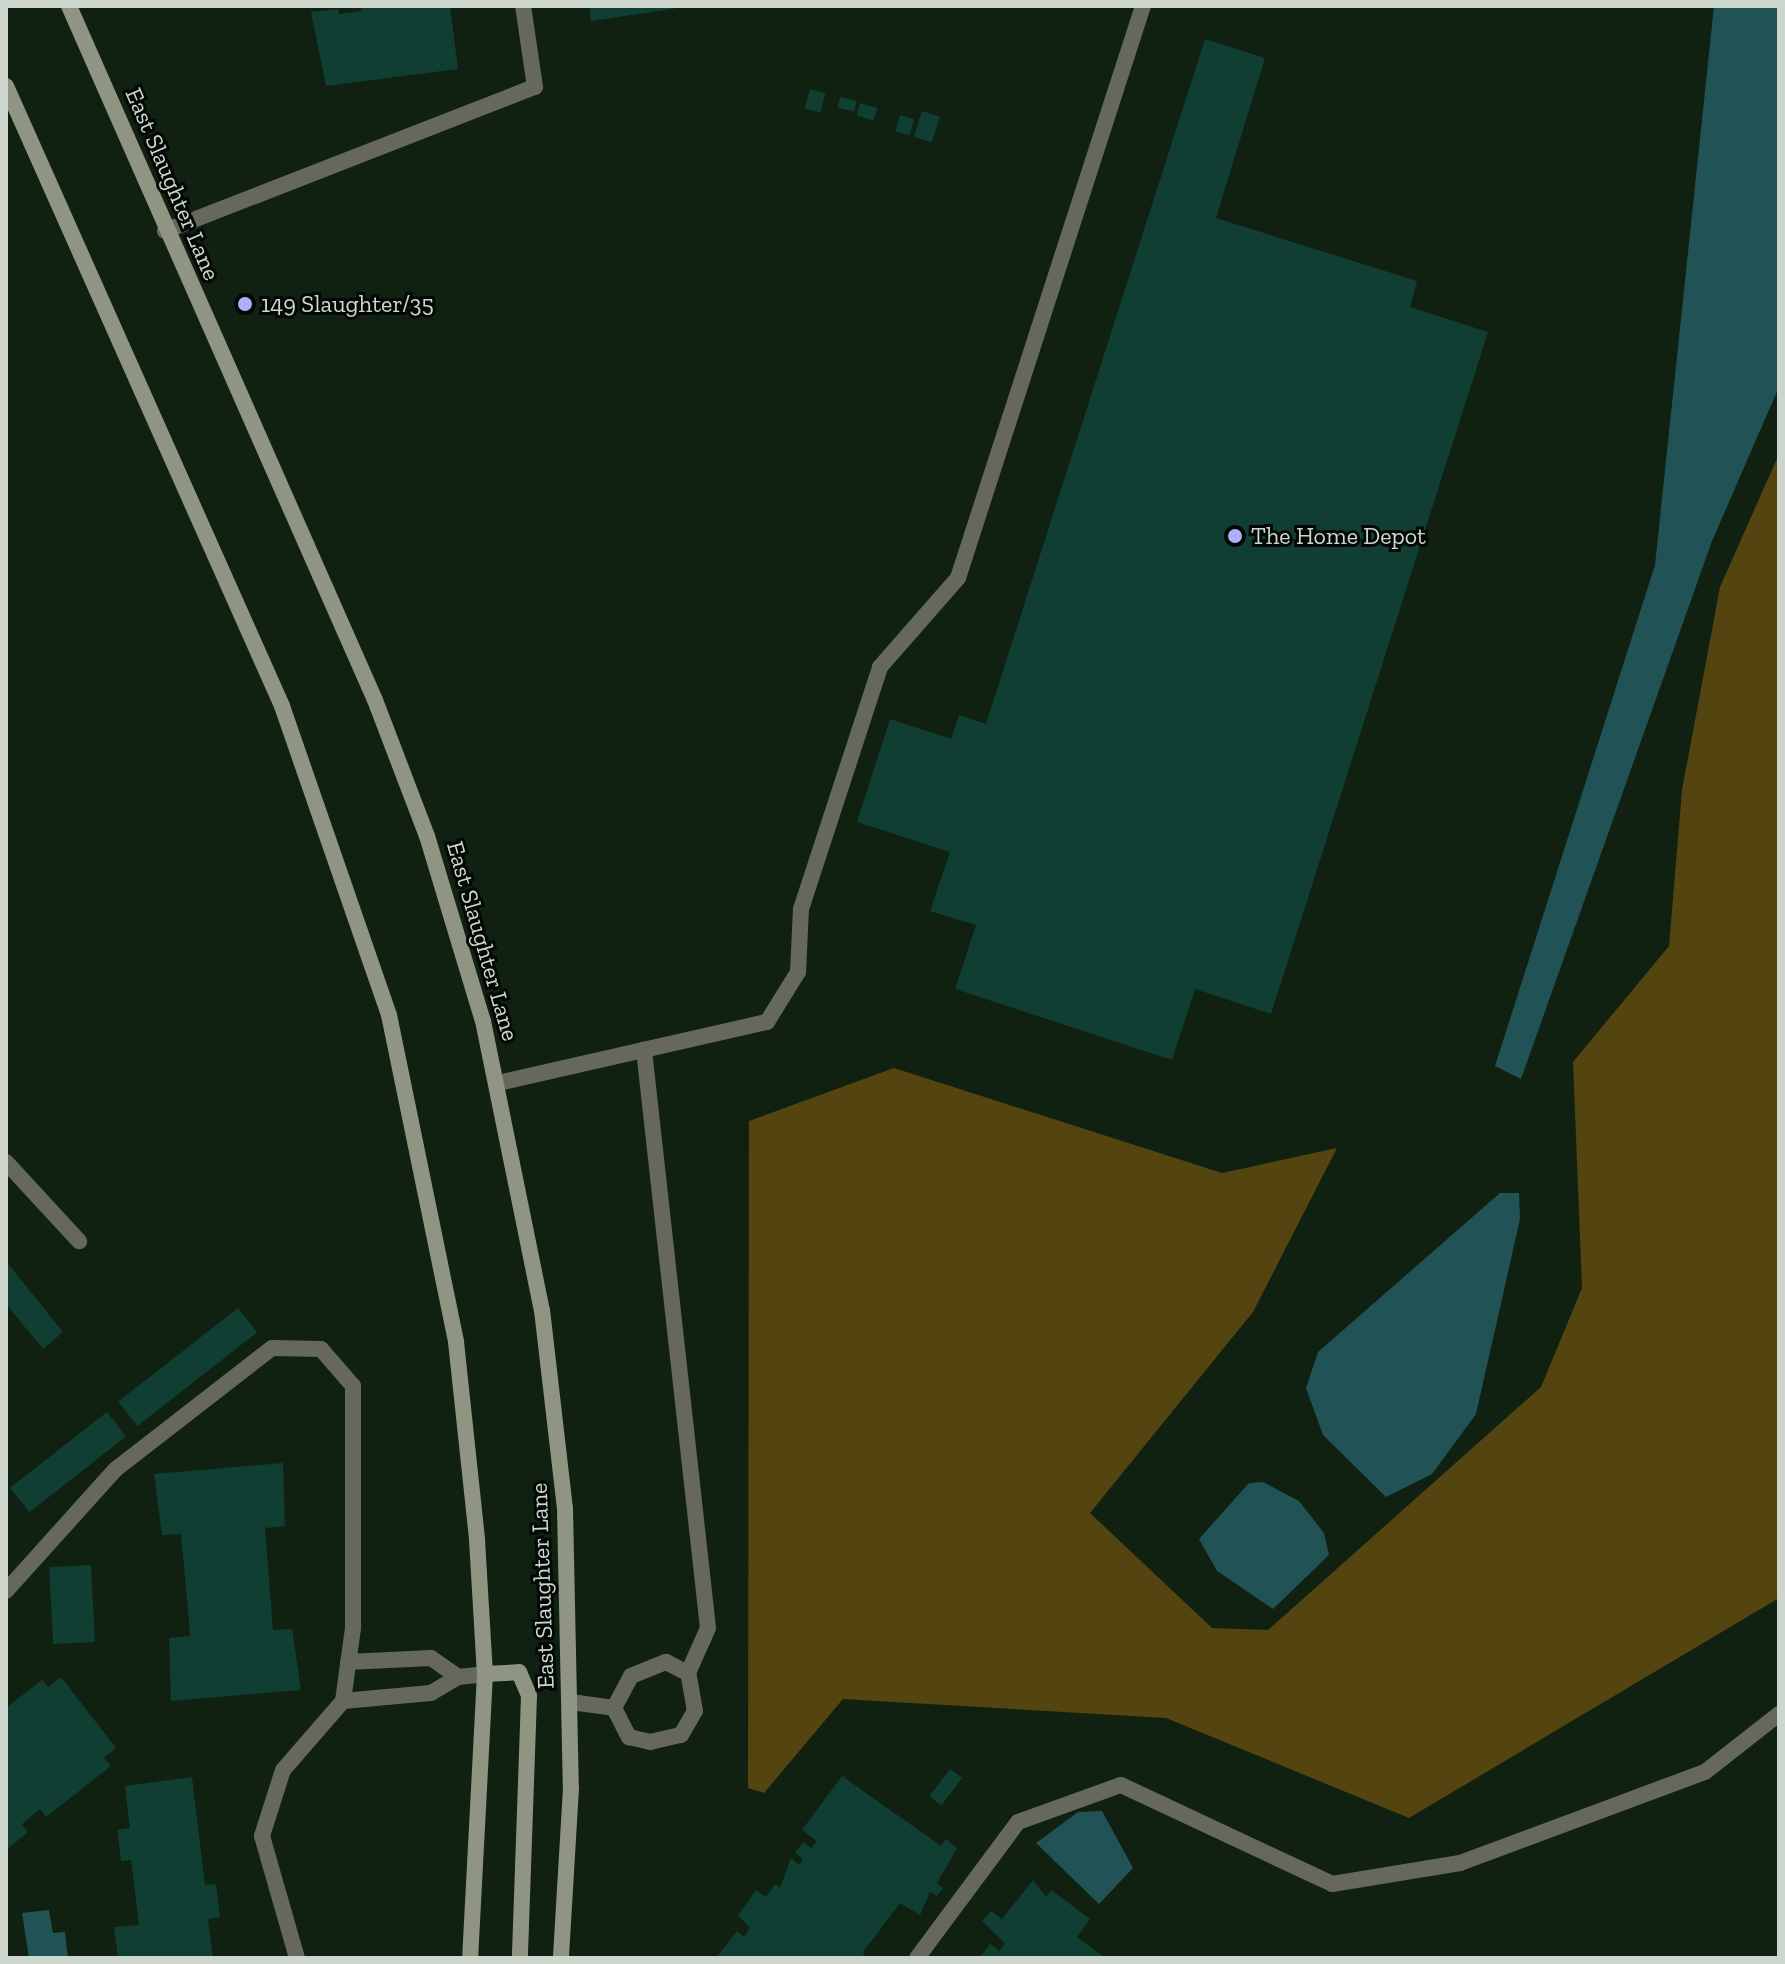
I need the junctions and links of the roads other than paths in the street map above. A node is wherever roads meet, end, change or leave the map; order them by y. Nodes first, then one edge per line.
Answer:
1 (69, 6) edge
2 (523, 6) edge
3 (1143, 6) edge
4 (6, 86) edge
5 (165, 231) junction
6 (644, 1050) junction
7 (498, 1083) junction
8 (6, 1162) edge
9 (79, 1241) dead end
10 (6, 1591) edge
11 (348, 1662) junction
12 (688, 1673) junction
13 (485, 1674) junction
14 (458, 1677) junction
15 (343, 1701) junction
16 (571, 1702) junction
17 (614, 1708) junction
18 (1779, 1714) edge
19 (297, 1958) edge
20 (470, 1958) edge
21 (520, 1958) edge
22 (561, 1958) edge
23 (917, 1958) edge

1 - 5 main road, East Slaughter Lane
2 - 5 street
3 - 6 street
4 - 13 main road
5 - 7 main road, East Slaughter Lane
6 - 7 street
6 - 12 street
7 - 16 main road, East Slaughter Lane
8 - 9 street
10 - 11 street
11 - 14 street
11 - 15 street
12 - 17 street
12 - 17 street
13 - 14 street
13 - 20 main road
13 - 21 main road
14 - 15 street
15 - 19 street
16 - 17 street
16 - 22 main road, East Slaughter Lane
18 - 23 street

